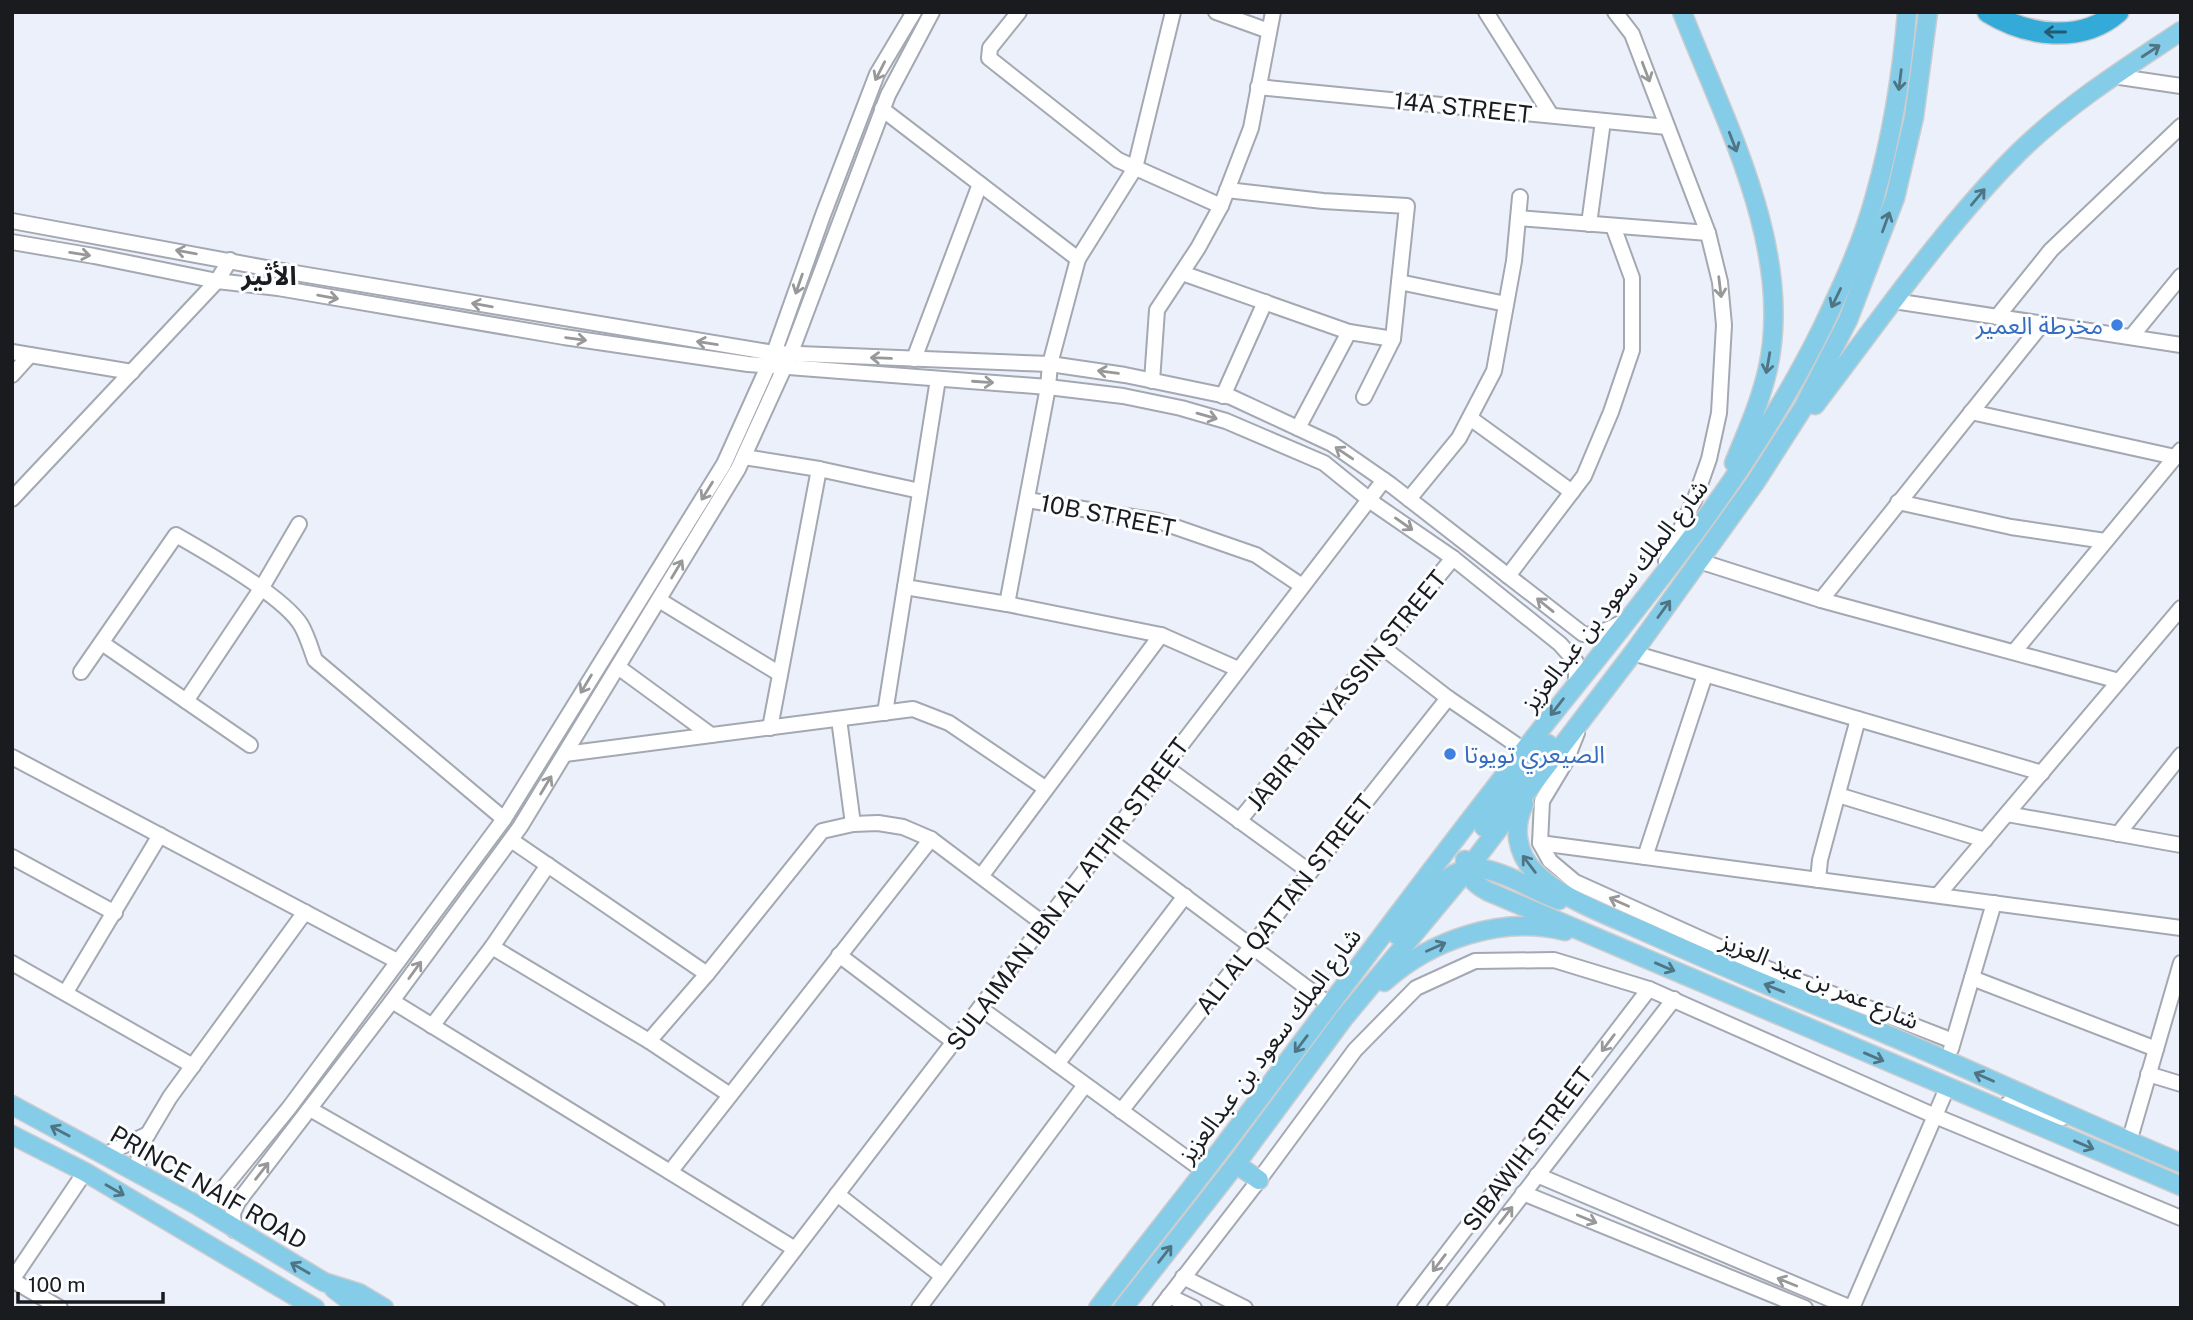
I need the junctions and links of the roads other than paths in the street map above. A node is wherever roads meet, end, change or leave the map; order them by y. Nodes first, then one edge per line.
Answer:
1 (914, 12) edge
2 (932, 12) edge
3 (1019, 12) edge
4 (1174, 12) edge
5 (1216, 12) edge
6 (1273, 12) edge
7 (1486, 12) edge
8 (1615, 12) edge
9 (1680, 12) edge
10 (1907, 12) edge
11 (1928, 12) edge
12 (1987, 12) edge
13 (2118, 12) edge
14 (1269, 31) junction
15 (2181, 31) edge
16 (2113, 76) junction
17 (2181, 86) edge
18 (1258, 87) junction
19 (882, 109) junction
20 (1551, 115) junction
21 (1603, 121) junction
22 (2181, 126) edge
23 (1667, 127) junction
24 (1135, 168) junction
25 (981, 184) junction
26 (1227, 190) junction
27 (1520, 197) dead end
28 (1221, 206) junction
29 (1518, 218) junction
30 (12, 221) edge
31 (1589, 224) junction
32 (1613, 226) junction
33 (1708, 233) junction
34 (12, 242) edge
35 (1078, 259) junction
36 (230, 260) junction
37 (1182, 273) junction
38 (2181, 276) edge
39 (217, 281) junction
40 (1399, 282) junction
41 (1894, 301) junction
42 (1265, 302) junction
43 (1506, 303) junction
44 (1997, 317) junction
45 (2042, 324) junction
46 (1349, 332) junction
47 (2131, 337) junction
48 (1393, 340) junction
49 (2181, 345) edge
50 (12, 352) edge
51 (30, 355) junction
52 (914, 359) junction
53 (771, 360) junction
54 (787, 361) junction
55 (1049, 363) junction
56 (132, 372) junction
57 (12, 375) edge
58 (938, 379) junction
59 (1152, 381) junction
60 (1048, 387) junction
61 (1223, 396) junction
62 (1364, 397) dead end
63 (1971, 412) junction
64 (1470, 418) junction
65 (1298, 428) junction
66 (2178, 454) edge
67 (744, 457) junction
68 (819, 468) junction
69 (1384, 480) junction
70 (1755, 483) junction
71 (920, 491) junction
72 (1572, 492) junction
73 (12, 499) edge
74 (1369, 499) junction
75 (1409, 499) junction
76 (1027, 500) junction
77 (1898, 502) junction
78 (299, 524) dead end
79 (1689, 541) junction
80 (2105, 541) junction
81 (1453, 558) junction
82 (1699, 561) junction
83 (1508, 576) junction
84 (1664, 576) junction
85 (1302, 586) junction
86 (905, 587) junction
87 (261, 589) junction
88 (659, 600) junction
89 (1821, 600) junction
90 (1007, 604) junction
91 (1639, 605) junction
92 (2181, 608) edge
93 (1625, 621) junction
94 (1574, 628) junction
95 (1161, 635) junction
96 (102, 643) junction
97 (1560, 644) junction
98 (1382, 647) junction
99 (2014, 652) junction
100 (1633, 653) junction
101 (618, 667) junction
102 (1238, 669) junction
103 (82, 672) dead end
104 (780, 674) junction
105 (1704, 675) junction
106 (2119, 681) junction
107 (1576, 683) junction
108 (1448, 698) junction
109 (186, 701) junction
110 (885, 713) junction
111 (1583, 717) junction
112 (839, 719) junction
113 (1858, 719) junction
114 (769, 728) junction
115 (711, 736) junction
116 (250, 745) dead end
117 (1524, 750) junction
118 (565, 754) junction
119 (2181, 755) edge
120 (12, 757) edge
121 (1164, 766) junction
122 (2042, 773) junction
123 (1534, 783) junction
124 (1045, 789) junction
125 (1838, 795) junction
126 (2007, 814) junction
127 (504, 819) junction
128 (1239, 821) junction
129 (853, 824) junction
130 (2118, 834) junction
131 (160, 835) junction
132 (931, 839) junction
133 (1108, 839) junction
134 (511, 840) junction
135 (1984, 840) junction
136 (1540, 844) junction
137 (2181, 845) edge
138 (1645, 857) junction
139 (12, 858) edge
140 (548, 865) junction
141 (1467, 870) junction
142 (1310, 872) junction
143 (982, 875) junction
144 (1818, 880) junction
145 (1938, 895) junction
146 (1185, 897) junction
147 (1994, 903) junction
148 (115, 912) junction
149 (305, 912) junction
150 (1613, 917) junction
151 (1044, 924) junction
152 (2181, 928) edge
153 (1602, 940) junction
154 (1251, 946) junction
155 (492, 947) junction
156 (839, 955) junction
157 (397, 961) junction
158 (12, 963) edge
159 (2181, 963) edge
160 (707, 974) junction
161 (1972, 978) junction
162 (1649, 989) junction
163 (66, 992) junction
164 (1839, 997) junction
165 (1674, 999) junction
166 (392, 1001) junction
167 (1330, 1005) junction
168 (1815, 1005) junction
169 (980, 1008) junction
170 (1344, 1018) junction
171 (432, 1026) junction
172 (649, 1041) junction
173 (1953, 1041) junction
174 (954, 1042) junction
175 (2156, 1049) junction
176 (1947, 1060) junction
177 (1057, 1064) junction
178 (193, 1066) junction
179 (2148, 1074) junction
180 (2181, 1084) edge
181 (1085, 1085) junction
182 (1947, 1088) junction
183 (730, 1095) junction
184 (12, 1105) edge
185 (289, 1108) junction
186 (310, 1108) junction
187 (2001, 1110) junction
188 (1121, 1111) junction
189 (1935, 1116) junction
190 (2091, 1125) junction
191 (149, 1134) junction
192 (289, 1134) junction
193 (12, 1135) edge
194 (2129, 1142) junction
195 (104, 1155) junction
196 (2181, 1163) edge
197 (1236, 1164) junction
198 (1204, 1171) junction
199 (85, 1172) junction
200 (670, 1172) junction
201 (138, 1174) junction
202 (1537, 1175) junction
203 (1259, 1180) junction
204 (2181, 1186) edge
205 (1523, 1193) junction
206 (837, 1194) junction
207 (1547, 1203) junction
208 (195, 1204) junction
209 (2181, 1218) edge
210 (234, 1230) junction
211 (795, 1249) junction
212 (942, 1276) junction
213 (1183, 1277) junction
214 (12, 1280) edge
215 (324, 1282) junction
216 (1164, 1302) edge
217 (315, 1306) edge
218 (60, 1308) edge
219 (359, 1308) edge
220 (384, 1308) edge
221 (657, 1308) edge
222 (750, 1308) edge
223 (919, 1308) edge
224 (1098, 1308) edge
225 (1123, 1308) edge
226 (1194, 1308) edge
227 (1245, 1308) edge
228 (1405, 1308) edge
229 (1435, 1308) edge
230 (1805, 1308) edge
231 (1851, 1308) edge

1 -> 53 street
2 - 19 street
3 - 24 street
4 - 24 street
5 - 14 street
6 - 14 street
7 - 20 street
8 -> 23 street
9 -> 79 main road
10 -> 79 main road, شارع الملك سعود بن عبدالعزيز
70 -> 11 main road, شارع الملك سعود بن عبدالعزيز
13 -> 12 highway
14 - 18 street
16 -> 15 main road
16 - 17 street
41 -> 16 main road
18 - 20 street, 14A STREET
18 - 26 street
19 - 25 street
19 - 54 street
20 - 21 street, 14A STREET
21 - 23 street, 14A STREET
21 - 31 street
22 - 44 street
23 - 33 street
24 - 28 street
24 - 35 street
25 - 35 street
25 - 52 street
26 - 28 street
26 - 40 street
27 - 29 street
28 - 37 street
29 - 31 street
29 - 43 street
36 -> 30 street
31 - 32 street
32 - 33 street
32 - 72 street
33 -> 91 street
34 -> 39 street
35 - 55 street
36 - 39 street
53 -> 36 street
37 - 42 street
37 - 59 street
38 - 47 street
39 -> 53 street
39 - 56 street
40 - 43 street
40 - 48 street
41 - 44 street
41 - 70 main road
42 - 46 street
42 - 61 street
43 - 64 street
44 - 45 street
45 - 47 street
45 - 63 street
46 - 48 street
46 - 65 street
47 - 49 street
48 - 62 street
50 - 51 street
51 - 56 street
51 - 57 street
52 -> 54 street
52 - 55 street
53 - 54 street
53 -> 127 street
54 - 58 street
54 - 67 street
59 -> 55 street
55 - 60 street
56 - 73 street
58 -> 60 street
58 - 71 street
59 - 61 street
60 -> 74 street
60 - 76 street
61 - 65 street
63 - 66 street
63 - 77 street
64 - 72 street
64 - 75 street
69 -> 65 street
66 - 80 street
67 - 68 street
88 -> 67 street
68 - 71 street
68 - 104 street
69 - 74 street, SULAIMAN IBN AL ATHIR STREET
69 - 75 street
70 - 82 main road, شارع الملك سعود بن عبدالعزيز
71 - 86 street
72 - 83 street
74 -> 81 street
74 - 85 street, SULAIMAN IBN AL ATHIR STREET
75 - 83 street
76 - 85 street, 10B STREET
76 - 90 street
77 - 80 street
77 - 89 street
78 - 87 street
79 - 84 main road, شارع الملك سعود بن عبدالعزيز
80 - 99 street
81 - 97 street
81 - 98 street, JABIR IBN YASSIN STREET
82 - 89 street
100 -> 82 main road, شارع الملك سعود بن عبدالعزيز
94 -> 83 street
84 - 91 main road, شارع الملك سعود بن عبدالعزيز
84 - 141 main road
85 - 102 street, SULAIMAN IBN AL ATHIR STREET
86 - 90 street
86 - 110 street
87 - 96 street
87 - 109 street
87 - 127 street
88 - 101 street
88 - 104 street
89 - 99 street
90 - 95 street
91 - 93 main road, شارع الملك سعود بن عبدالعزيز
92 - 106 street
93 - 94 street
93 - 107 main road, شارع الملك سعود بن عبدالعزيز
94 - 97 street
95 - 102 street
95 - 124 street
96 - 103 street
96 - 109 street
97 - 107 street
98 - 108 street
98 - 128 street, JABIR IBN YASSIN STREET
99 - 106 street
100 - 105 street
100 - 111 main road, شارع الملك سعود بن عبدالعزيز
101 - 115 street
101 - 118 street
102 - 121 street, SULAIMAN IBN AL ATHIR STREET
104 - 114 street
105 - 113 street
105 - 138 street
106 - 122 street
107 -> 117 main road, شارع الملك سعود بن عبدالعزيز
108 - 117 street
108 - 142 street, ALI AL QATTAN STREET
109 - 116 street
110 - 112 street
110 - 124 street
111 - 123 main road, شارع الملك سعود بن عبدالعزيز
111 - 136 street
112 - 114 street
112 - 129 street
113 - 122 street
113 - 125 street
114 - 115 street
115 - 118 street
117 - 167 main road, شارع الملك سعود بن عبدالعزيز
134 -> 118 street
119 - 130 street
120 - 131 street
121 - 128 street
121 - 133 street, SULAIMAN IBN AL ATHIR STREET
122 - 126 street
123 - 141 main road, شارع الملك سعود بن عبدالعزيز
150 -> 123 main road, شارع عمر بن عبد العزيز
124 - 143 street
125 - 135 street
125 - 144 street
126 - 130 street
126 - 135 street
127 - 157 street
128 - 142 street
129 - 132 street
129 - 160 street
130 - 137 street
131 - 148 street
131 - 149 street
132 - 143 street
132 - 156 street
133 - 146 street
133 - 151 street, SULAIMAN IBN AL ATHIR STREET
134 - 140 street
166 -> 134 street
135 - 145 street
136 - 138 street
164 -> 136 street
138 - 144 street
139 - 148 street
140 - 155 street
140 - 160 street
141 - 150 main road
141 - 153 main road
141 - 167 main road
141 - 170 main road, شارع الملك سعود بن عبدالعزيز
142 - 154 street, ALI AL QATTAN STREET
143 - 151 street
144 - 145 street
145 - 147 street
146 - 154 street
146 - 177 street
147 - 152 street
147 - 161 street
148 - 163 street
149 - 157 street
149 - 178 street
168 -> 150 main road, شارع عمر بن عبد العزيز
151 - 169 street, SULAIMAN IBN AL ATHIR STREET
170 -> 153 main road
153 -> 182 main road
154 - 167 street
154 - 188 street, ALI AL QATTAN STREET
155 - 171 street
155 - 172 street
156 - 174 street
156 - 183 street
157 - 185 street
158 - 163 street
159 - 175 street
160 - 172 street
161 - 173 street
161 - 175 street
162 - 165 street
162 - 203 street
162 -> 228 street, SIBAWIH STREET
163 - 178 street
164 - 168 street
164 - 173 street
165 - 189 street
165 - 202 street, SIBAWIH STREET
166 - 171 street
166 - 186 street
167 -> 198 main road, شارع الملك سعود بن عبدالعزيز
168 - 176 main road, شارع عمر بن عبد العزيز
169 - 174 street, SULAIMAN IBN AL ATHIR STREET
169 - 177 street
170 - 197 main road, شارع الملك سعود بن عبدالعزيز
171 - 200 street
172 - 183 street
173 - 176 street
174 - 206 street, SULAIMAN IBN AL ATHIR STREET
175 - 179 street
190 -> 176 main road, شارع عمر بن عبد العزيز
177 - 181 street
178 - 191 street
179 - 180 street
179 - 194 street
181 - 188 street
181 - 212 street
182 - 187 main road
182 - 189 street
183 - 200 street
195 -> 184 main road, PRINCE NAIF ROAD
185 - 192 street
185 - 208 street
186 - 192 street
186 - 221 street
187 - 190 street
187 -> 204 main road
188 - 198 street
189 - 209 street
189 - 231 street
190 - 194 main road, شارع عمر بن عبد العزيز
191 - 195 street
191 - 201 street
210 -> 192 street
193 - 199 main road, PRINCE NAIF ROAD
194 - 196 main road, شارع عمر بن عبد العزيز
195 - 201 main road, PRINCE NAIF ROAD
197 - 203 main road
225 -> 197 main road, شارع الملك سعود بن عبدالعزيز
198 - 224 main road, شارع الملك سعود بن عبدالعزيز
199 - 214 street
199 -> 217 main road, PRINCE NAIF ROAD
200 - 211 street
201 - 208 main road, PRINCE NAIF ROAD
202 - 205 street, SIBAWIH STREET
202 - 207 street
231 -> 202 street
203 - 213 street
205 - 207 street
229 -> 205 street, SIBAWIH STREET
206 - 211 street, SULAIMAN IBN AL ATHIR STREET
206 - 212 street
207 -> 230 street
208 - 210 main road, PRINCE NAIF ROAD
215 -> 210 main road, PRINCE NAIF ROAD
211 - 222 street, SULAIMAN IBN AL ATHIR STREET
212 - 223 street
213 - 216 street
213 - 227 street
214 - 218 street
215 - 219 main road
215 - 220 main road, PRINCE NAIF ROAD
216 - 226 street

